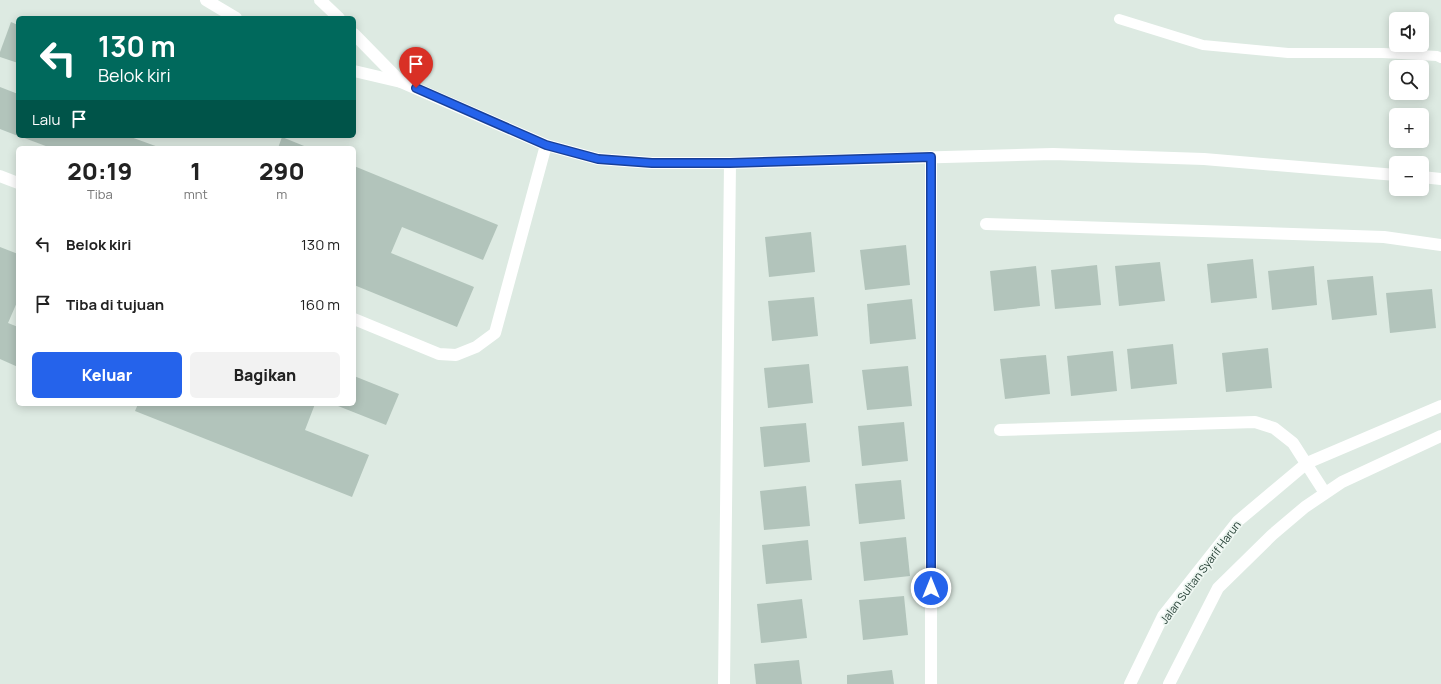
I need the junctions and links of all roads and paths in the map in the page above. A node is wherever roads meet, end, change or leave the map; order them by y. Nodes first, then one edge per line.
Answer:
1 (206, 0) edge
2 (320, 0) edge
3 (332, 11) edge
4 (233, 16) edge
5 (1119, 19) dead end
6 (356, 36) edge
7 (1441, 58) edge
8 (356, 71) edge
9 (401, 82) junction
10 (546, 145) junction
11 (931, 157) junction
12 (730, 163) junction
13 (1389, 174) edge
14 (0, 176) edge
15 (1429, 178) edge
16 (1441, 179) edge
17 (16, 183) edge
18 (986, 224) dead end
19 (1441, 245) edge
20 (356, 320) edge
21 (1441, 406) edge
22 (1000, 430) dead end
23 (1441, 436) edge
24 (1307, 463) junction
25 (1325, 494) junction
26 (724, 684) edge
27 (931, 684) edge
28 (1130, 684) edge
29 (1169, 684) edge

1 - 4 street
2 - 3 street
5 - 7 lane
6 - 9 street
8 - 9 street
9 - 10 street
10 - 12 street
10 - 20 street
11 - 12 street
11 - 13 street
11 - 27 street
12 - 26 street
14 - 17 street
15 - 16 street
18 - 19 street
21 - 24 street, Jalan Sultan Syarif Harun
22 - 24 street
23 - 25 street
24 - 25 street
24 - 28 street, Jalan Sultan Syarif Harun
25 - 29 street

